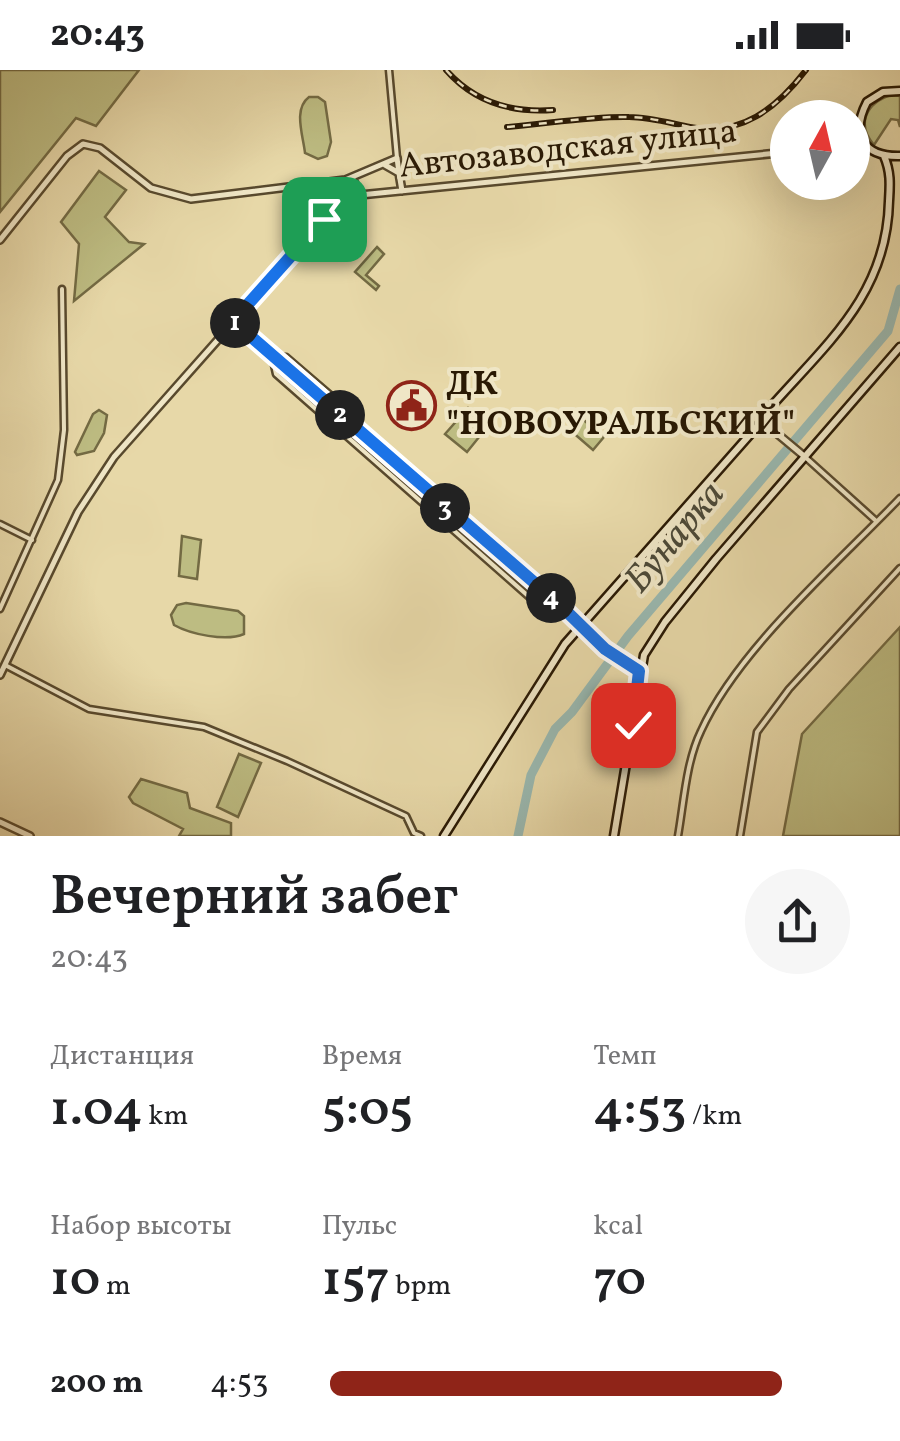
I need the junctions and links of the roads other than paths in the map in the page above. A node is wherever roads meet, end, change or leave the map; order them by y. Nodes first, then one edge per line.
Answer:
1 (389, 70) edge
2 (897, 88) edge
3 (870, 101) edge
4 (870, 148) edge
5 (770, 154) edge
6 (884, 156) junction
7 (900, 156) edge
8 (397, 158) junction
9 (386, 165) junction
10 (890, 168) junction
11 (399, 173) junction
12 (352, 178) junction
13 (402, 192) junction
14 (360, 195) junction
15 (0, 240) edge
16 (62, 288) dead end
17 (233, 321) junction
18 (900, 346) edge
19 (272, 356) junction
20 (357, 418) dead end
21 (762, 421) junction
22 (804, 456) junction
23 (900, 498) edge
24 (876, 521) junction
25 (0, 524) edge
26 (32, 540) junction
27 (900, 568) edge
28 (559, 604) junction
29 (0, 610) edge
30 (581, 626) junction
31 (4, 665) junction
32 (639, 671) junction
33 (0, 675) edge
34 (0, 822) edge
35 (30, 836) edge
36 (421, 836) edge
37 (444, 836) edge
38 (614, 836) edge
39 (678, 836) edge
40 (740, 836) edge

1 - 8 street, Автозаводская улица
2 - 3 main road
4 - 6 main road
5 - 13 street, Автозаводская улица
6 - 7 main road
6 - 10 main road
7 - 10 main road
8 - 9 street
8 - 11 street
9 - 11 street
9 - 12 street
10 - 21 main road
11 - 13 street
12 - 14 street
12 - 15 street
13 - 14 street, Автозаводская улица
14 - 17 street, Автозаводская улица
16 - 26 street
17 - 19 street
17 - 31 street, Автозаводская улица
18 - 22 main road
19 - 20 street
19 - 28 street
19 - 28 street
21 - 22 street
21 - 30 main road
22 - 24 street
22 - 32 main road
23 - 24 street
24 - 39 street
25 - 26 street
26 - 29 street
27 - 40 street
28 - 30 street
30 - 32 main road
30 - 37 main road
31 - 33 street, Автозаводская улица
31 - 36 street
32 - 38 main road
34 - 35 street

